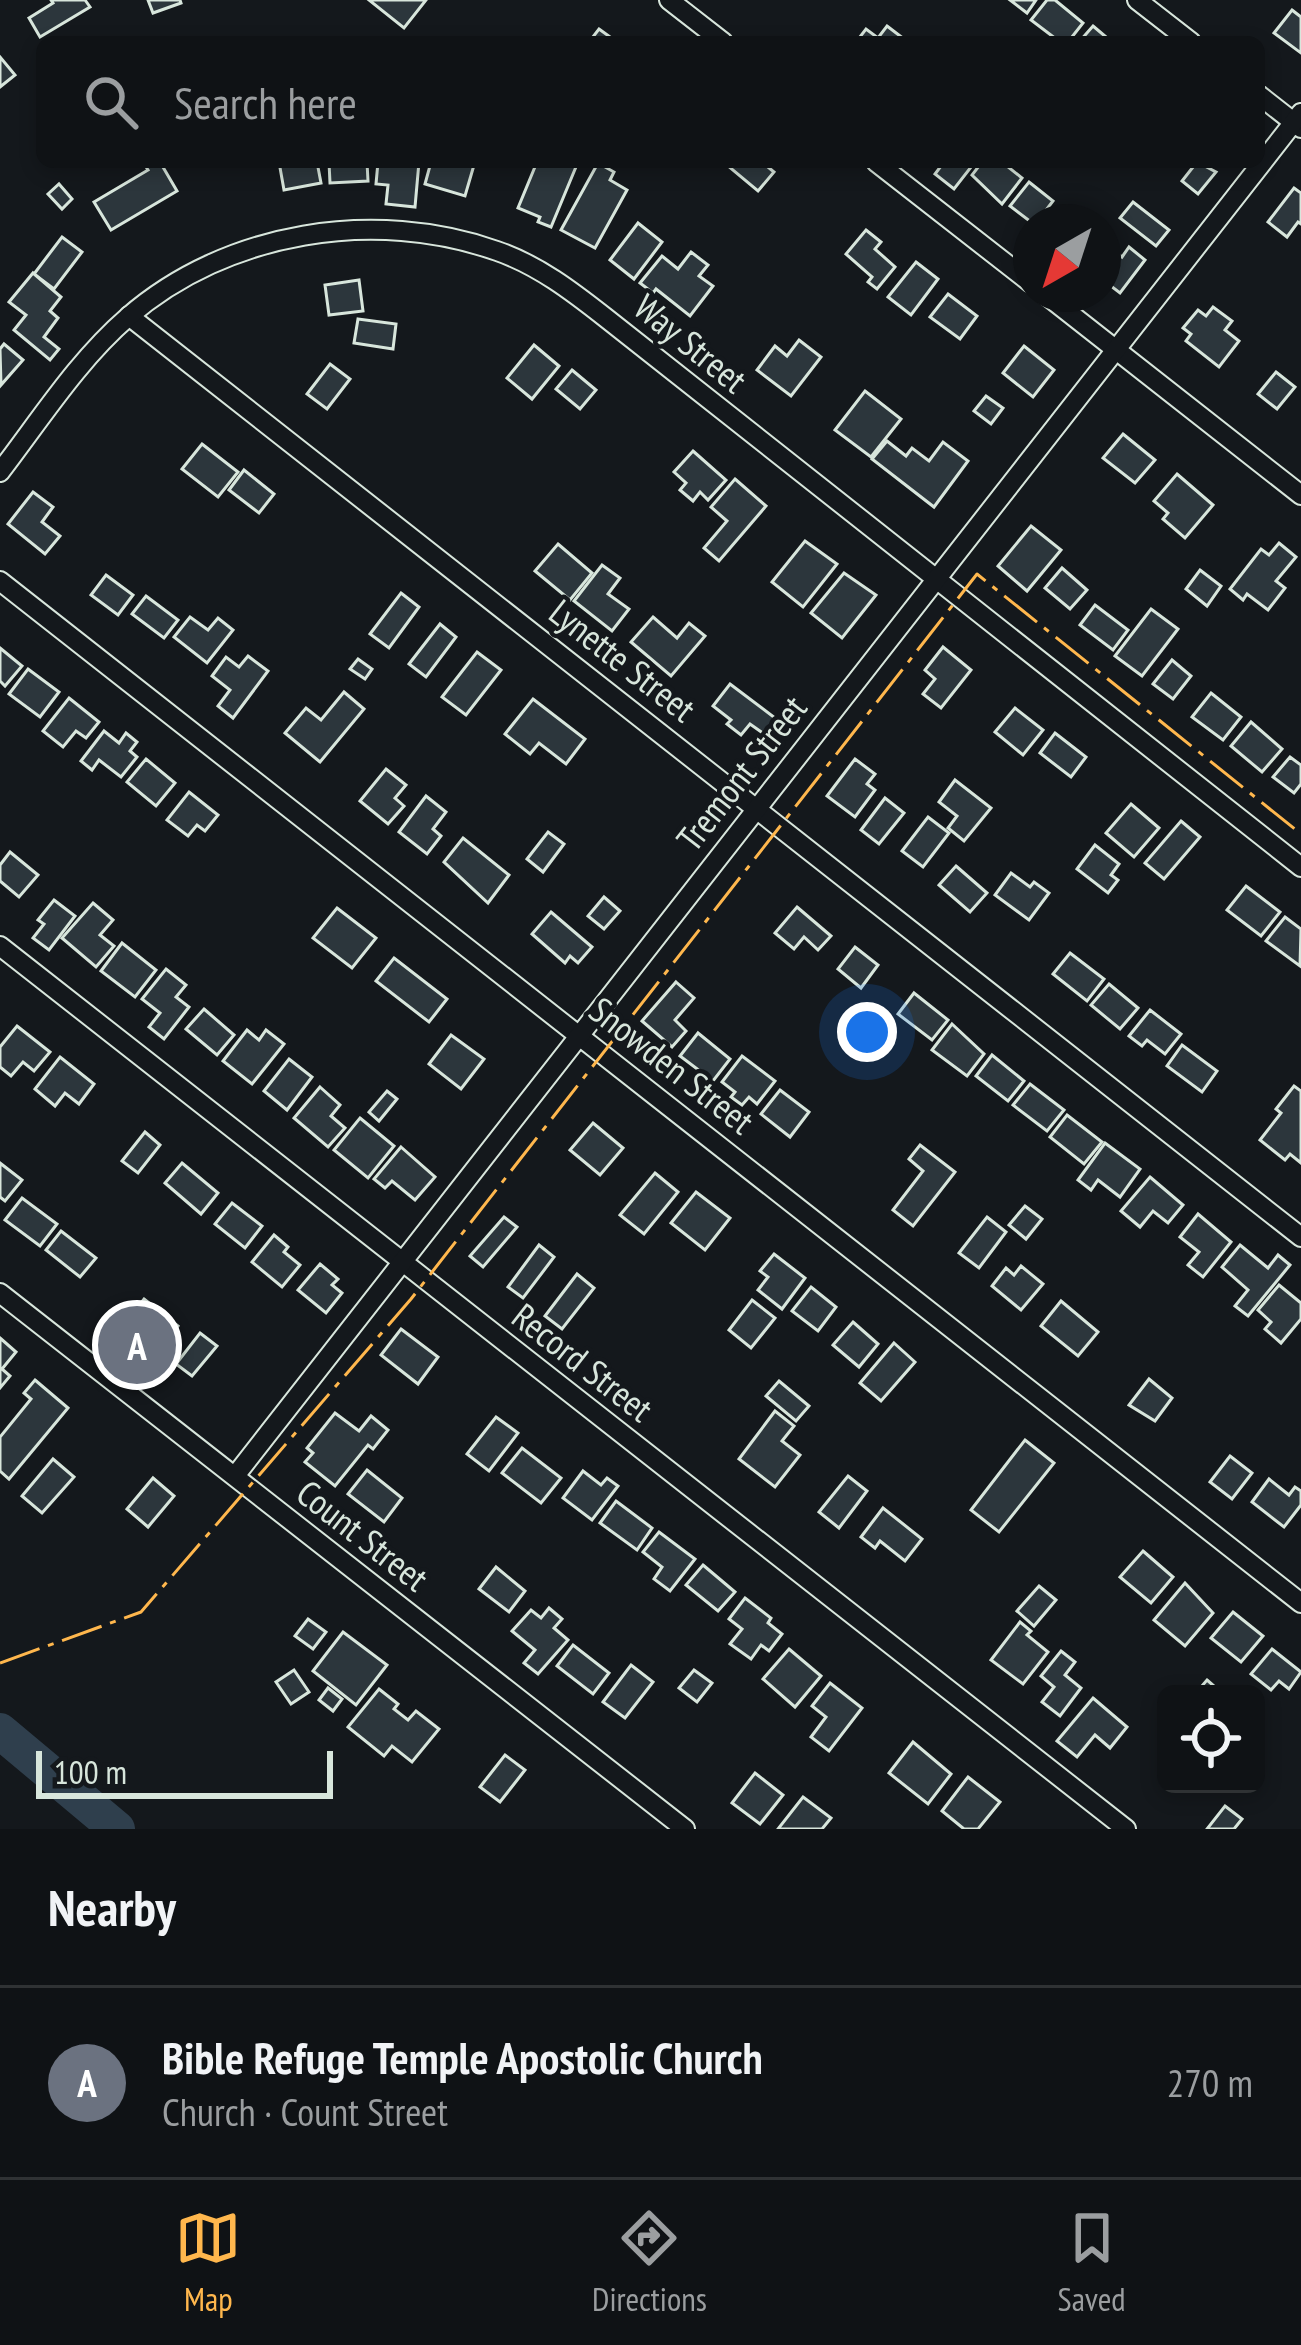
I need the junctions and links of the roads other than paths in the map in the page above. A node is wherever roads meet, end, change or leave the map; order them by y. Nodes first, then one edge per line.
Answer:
1 (669, 0) edge
2 (1138, 0) edge
3 (715, 36) edge
4 (1183, 36) edge
5 (1265, 99) edge
6 (1299, 121) edge
7 (1265, 163) edge
8 (884, 168) edge
9 (1261, 168) edge
10 (1013, 269) edge
11 (1068, 312) edge
12 (129, 316) junction
13 (1114, 348) junction
14 (0, 472) edge
15 (1301, 495) edge
16 (0, 581) edge
17 (936, 581) junction
18 (757, 806) junction
19 (1301, 867) edge
20 (0, 946) edge
21 (578, 1034) junction
22 (1301, 1238) edge
23 (402, 1260) junction
24 (0, 1292) edge
25 (235, 1476) junction
26 (1301, 1603) edge
27 (685, 1829) edge
28 (1126, 1829) edge

1 - 3 street
2 - 4 street
5 - 6 street
6 - 7 street, Tremont Street
8 - 10 street
9 - 13 street, Tremont Street
11 - 13 street
12 - 14 street, Way Street
12 - 17 street, Way Street
12 - 18 street, Lynette Street
13 - 15 street
13 - 17 street, Tremont Street
16 - 21 street, Snowden Street
17 - 18 street, Tremont Street
17 - 19 street, Way Street
18 - 21 street, Tremont Street
18 - 22 street, Lynette Street
20 - 23 street, Record Street
21 - 23 street, Tremont Street
21 - 26 street, Snowden Street
23 - 25 street, Tremont Street
23 - 28 street, Record Street
24 - 25 street, Count Street
25 - 27 street, Count Street

